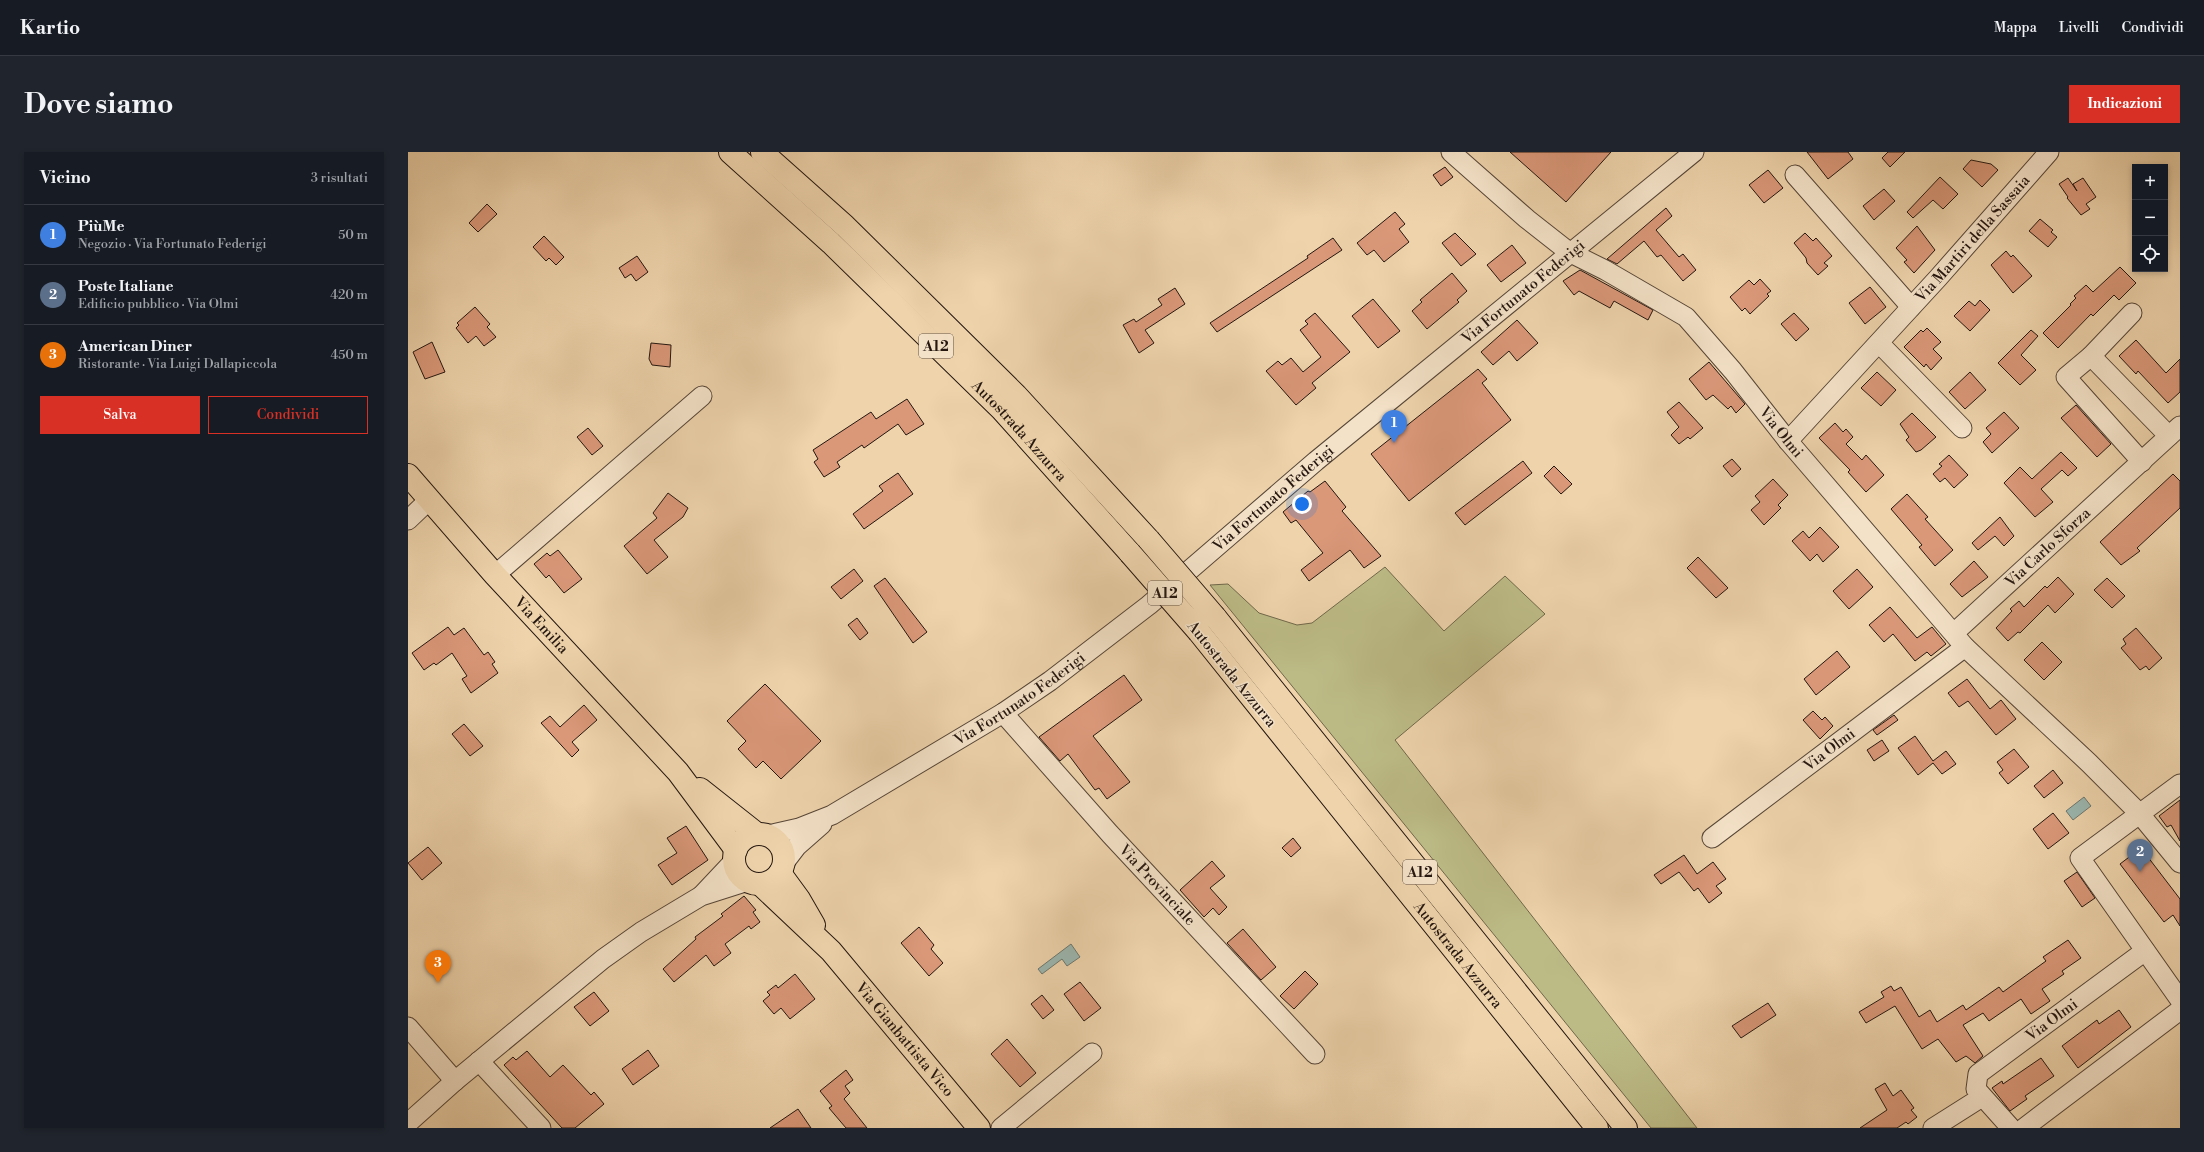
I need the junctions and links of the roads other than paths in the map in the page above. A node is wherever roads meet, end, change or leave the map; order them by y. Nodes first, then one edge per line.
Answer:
1 (730, 152) edge
2 (762, 152) edge
3 (1451, 152) edge
4 (1694, 152) edge
5 (2049, 152) edge
6 (1795, 175) dead end
7 (1569, 252) junction
8 (1911, 307) junction
9 (2132, 313) dead end
10 (1879, 343) junction
11 (2092, 356) junction
12 (702, 396) dead end
13 (1962, 428) dead end
14 (2175, 431) edge
15 (1788, 441) junction
16 (2142, 462) junction
17 (408, 475) edge
18 (429, 500) junction
19 (408, 520) edge
20 (495, 575) junction
21 (1960, 640) junction
22 (1003, 713) junction
23 (678, 772) junction
24 (2180, 784) edge
25 (2139, 813) junction
26 (832, 815) junction
27 (762, 835) junction
28 (1712, 838) dead end
29 (735, 855) junction
30 (2180, 863) edge
31 (782, 868) junction
32 (754, 883) junction
33 (701, 896) junction
34 (831, 951) junction
35 (2145, 951) junction
36 (2180, 1000) edge
37 (2180, 1010) edge
38 (408, 1027) edge
39 (1092, 1053) dead end
40 (1315, 1054) dead end
41 (479, 1061) junction
42 (455, 1081) junction
43 (1982, 1097) junction
44 (408, 1123) edge
45 (541, 1128) edge
46 (979, 1128) edge
47 (1001, 1128) edge
48 (1597, 1128) edge
49 (1626, 1128) edge
50 (1933, 1128) edge
51 (2011, 1128) edge
52 (2024, 1128) edge

1 - 48 main road, Autostrada Azzurra / A12, bridge
2 - 49 main road, Autostrada Azzurra / A12, bridge
3 - 7 street, Via Olmi
4 - 7 street, Via Fortunato Federigi
5 - 8 street, Via Martiri della Sassaia
6 - 8 street, Via Martiri della Sassaia
7 - 15 street, Via Olmi
7 - 22 street, Via Fortunato Federigi
8 - 10 street, Via Martiri della Sassaia
9 - 11 street
10 - 13 street
10 - 15 street, Via Martiri della Sassaia
11 - 14 street, Via Carlo Sforza
11 - 16 street
12 - 20 street
14 - 16 street, Via Carlo Sforza
15 - 21 street, Via Olmi
16 - 21 street, Via Carlo Sforza
17 - 18 main road, Via Emilia
18 - 19 street
18 - 20 main road, Via Emilia
20 - 23 main road, Via Emilia
21 - 25 street, Via Olmi
21 - 28 street, Via Olmi
22 - 26 street, Via Fortunato Federigi
22 - 40 street, Via Provinciale
23 - 27 main road, Via Emilia
23 - 29 main road, Via Emilia
24 - 25 street
25 - 30 street, Via Olmi
25 - 35 street
26 - 27 street, Via Fortunato Federigi
26 - 31 street, Via Fortunato Federigi
27 - 29 main road
27 - 31 main road, Via Emilia
29 - 32 main road, Via Emilia
29 - 33 street
31 - 32 main road
31 - 34 main road, Via Gianbattista Vico
32 - 33 street
32 - 34 main road, Via Gianbattista Vico
33 - 41 street
34 - 46 main road, Via Gianbattista Vico
35 - 36 street
35 - 43 street, Via Olmi
37 - 52 street
38 - 42 street
39 - 47 street
41 - 42 street
41 - 45 street
42 - 44 street
43 - 50 street
43 - 51 street, Via Olmi

